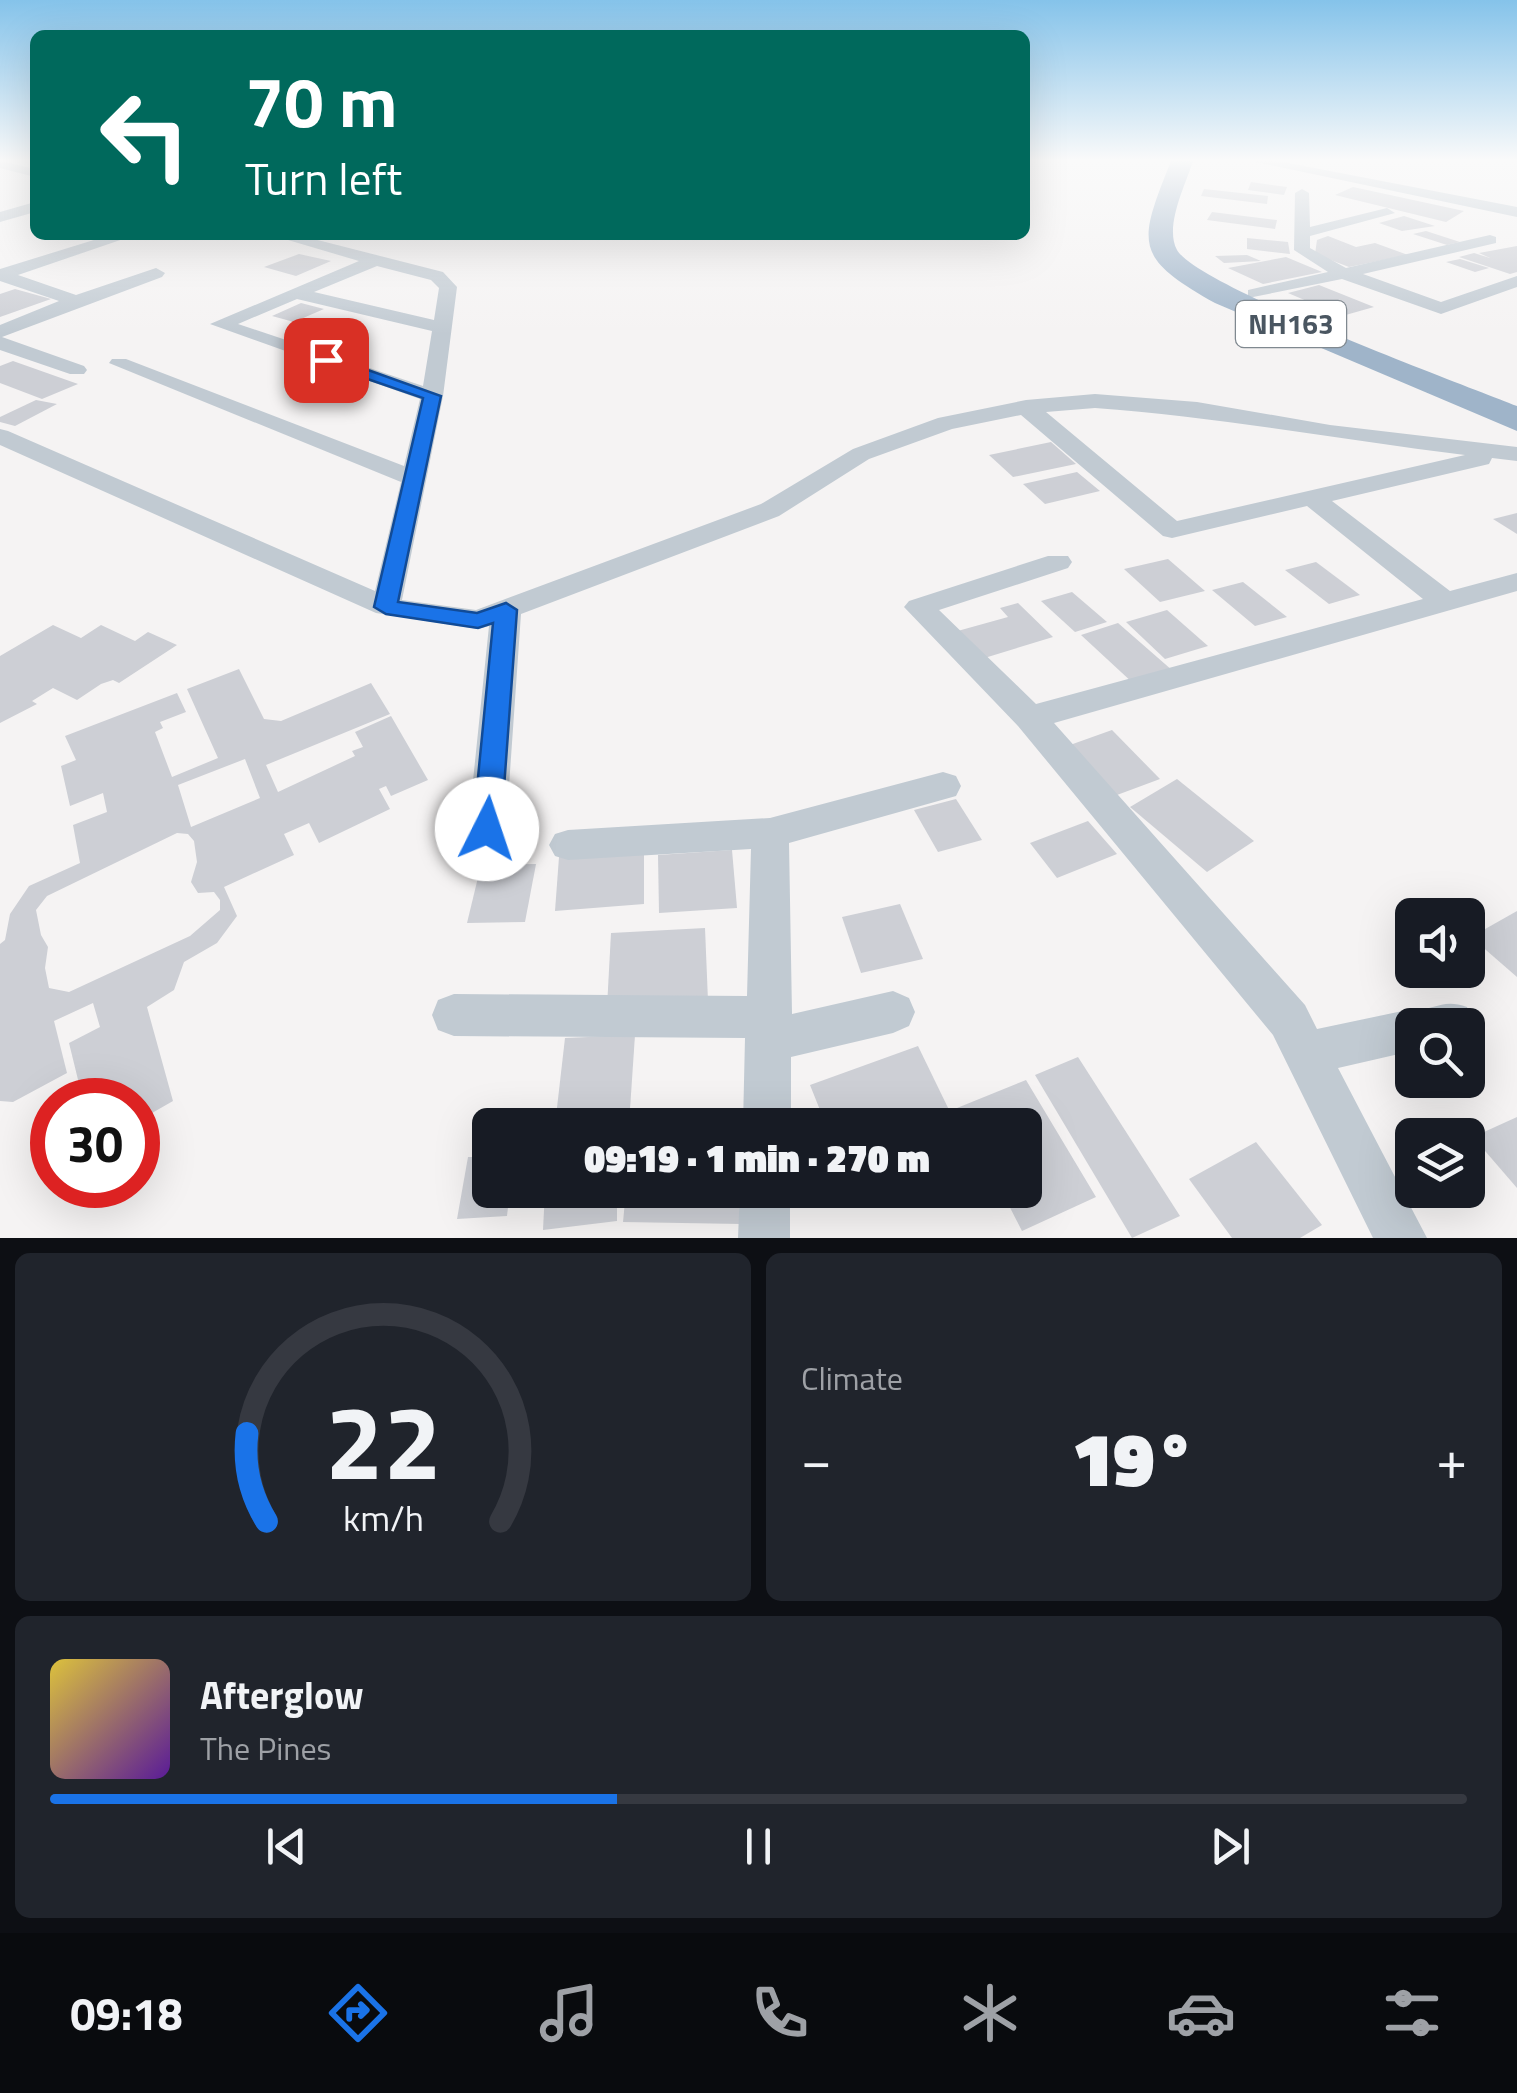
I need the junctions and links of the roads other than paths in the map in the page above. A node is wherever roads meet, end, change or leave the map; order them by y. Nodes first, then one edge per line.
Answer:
1 (1162, 219) edge
2 (1190, 219) edge
3 (1302, 219) edge
4 (1364, 219) edge
5 (1302, 232) junction
6 (111, 240) edge
7 (299, 240) edge
8 (1490, 240) dead end
9 (376, 260) junction
10 (156, 273) dead end
11 (1345, 274) junction
12 (0, 275) edge
13 (1517, 281) edge
14 (295, 293) junction
15 (1254, 294) junction
16 (76, 301) junction
17 (112, 312) dead end
18 (442, 328) junction
19 (0, 332) edge
20 (0, 342) edge
21 (120, 363) dead end
22 (77, 370) dead end
23 (432, 396) junction
24 (1517, 402) edge
25 (1026, 407) junction
26 (1517, 420) edge
27 (0, 436) edge
28 (1509, 454) edge
29 (415, 478) junction
30 (1314, 499) junction
31 (1058, 562) dead end
32 (1517, 582) edge
33 (1445, 602) junction
34 (386, 607) junction
35 (506, 610) junction
36 (1030, 718) junction
37 (942, 786) dead end
38 (487, 829) dead end
39 (770, 833) junction
40 (568, 846) dead end
41 (892, 1012) dead end
42 (454, 1015) dead end
43 (771, 1029) junction
44 (1395, 1033) edge
45 (1306, 1053) junction
46 (769, 1108) edge
47 (765, 1208) edge
48 (764, 1238) edge
49 (1401, 1238) edge

1 - 26 highway, NH163
2 - 15 highway, NH163
3 - 5 street
4 - 5 street
5 - 11 street
6 - 12 street
7 - 9 street
8 - 11 street
9 - 14 street
9 - 18 street
10 - 16 street
11 - 13 street
11 - 15 street
12 - 16 street
14 - 18 street
14 - 23 street
15 - 24 highway, NH163
16 - 17 street
16 - 19 street
18 - 23 street
20 - 22 street
21 - 29 street
23 - 29 street
25 - 28 street
25 - 30 street
25 - 35 street
27 - 34 street
28 - 30 street
29 - 34 street
30 - 33 street
31 - 36 street
32 - 33 street
33 - 36 street
34 - 35 street
35 - 38 street
36 - 45 street
37 - 39 street
39 - 40 street
39 - 43 street
41 - 43 street
42 - 43 street
43 - 46 street
44 - 45 street
45 - 49 street
47 - 48 street

